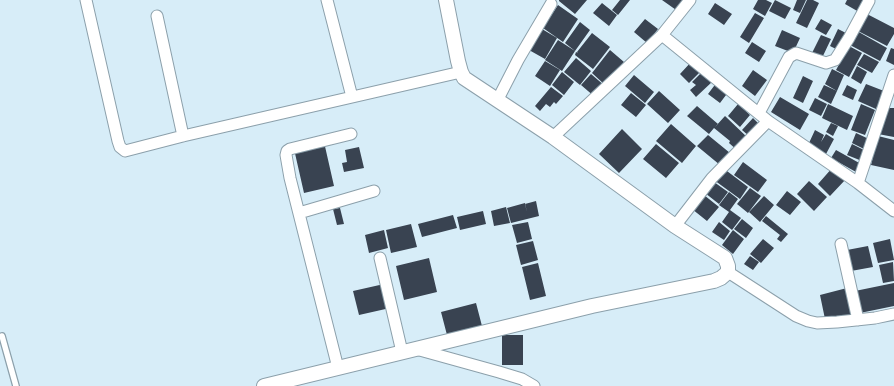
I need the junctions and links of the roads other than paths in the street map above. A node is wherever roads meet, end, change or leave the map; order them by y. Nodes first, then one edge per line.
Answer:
1 (86, 0) edge
2 (327, 0) edge
3 (446, 0) edge
4 (690, 0) edge
5 (869, 1) dead end
6 (551, 4) dead end
7 (157, 16) dead end
8 (662, 35) junction
9 (461, 72) junction
10 (894, 75) edge
11 (352, 97) junction
12 (498, 100) junction
13 (889, 105) edge
14 (759, 113) junction
15 (768, 121) junction
16 (351, 134) dead end
17 (183, 136) junction
18 (553, 137) junction
19 (858, 184) junction
20 (374, 191) dead end
21 (894, 211) edge
22 (299, 213) junction
23 (675, 226) junction
24 (841, 244) dead end
25 (380, 258) dead end
26 (728, 272) junction
27 (894, 314) edge
28 (858, 320) junction
29 (2, 336) dead end
30 (416, 349) junction
31 (402, 352) junction
32 (338, 368) junction
33 (16, 386) edge
34 (264, 386) edge
35 (534, 386) edge

1 - 17 street
2 - 11 street
3 - 9 street
4 - 8 street
5 - 14 street
6 - 12 street
7 - 17 street
8 - 14 street
8 - 18 street
9 - 11 street
9 - 12 street
10 - 13 street
11 - 17 street
12 - 18 street
13 - 19 street
14 - 15 street
15 - 19 street
15 - 23 street
16 - 22 street
18 - 23 street
19 - 21 street
20 - 22 street
22 - 32 street
23 - 26 street
24 - 28 street
25 - 31 street
26 - 28 street
26 - 30 street
27 - 28 street
29 - 33 lane
30 - 31 street
30 - 35 street
31 - 32 street
32 - 34 street

